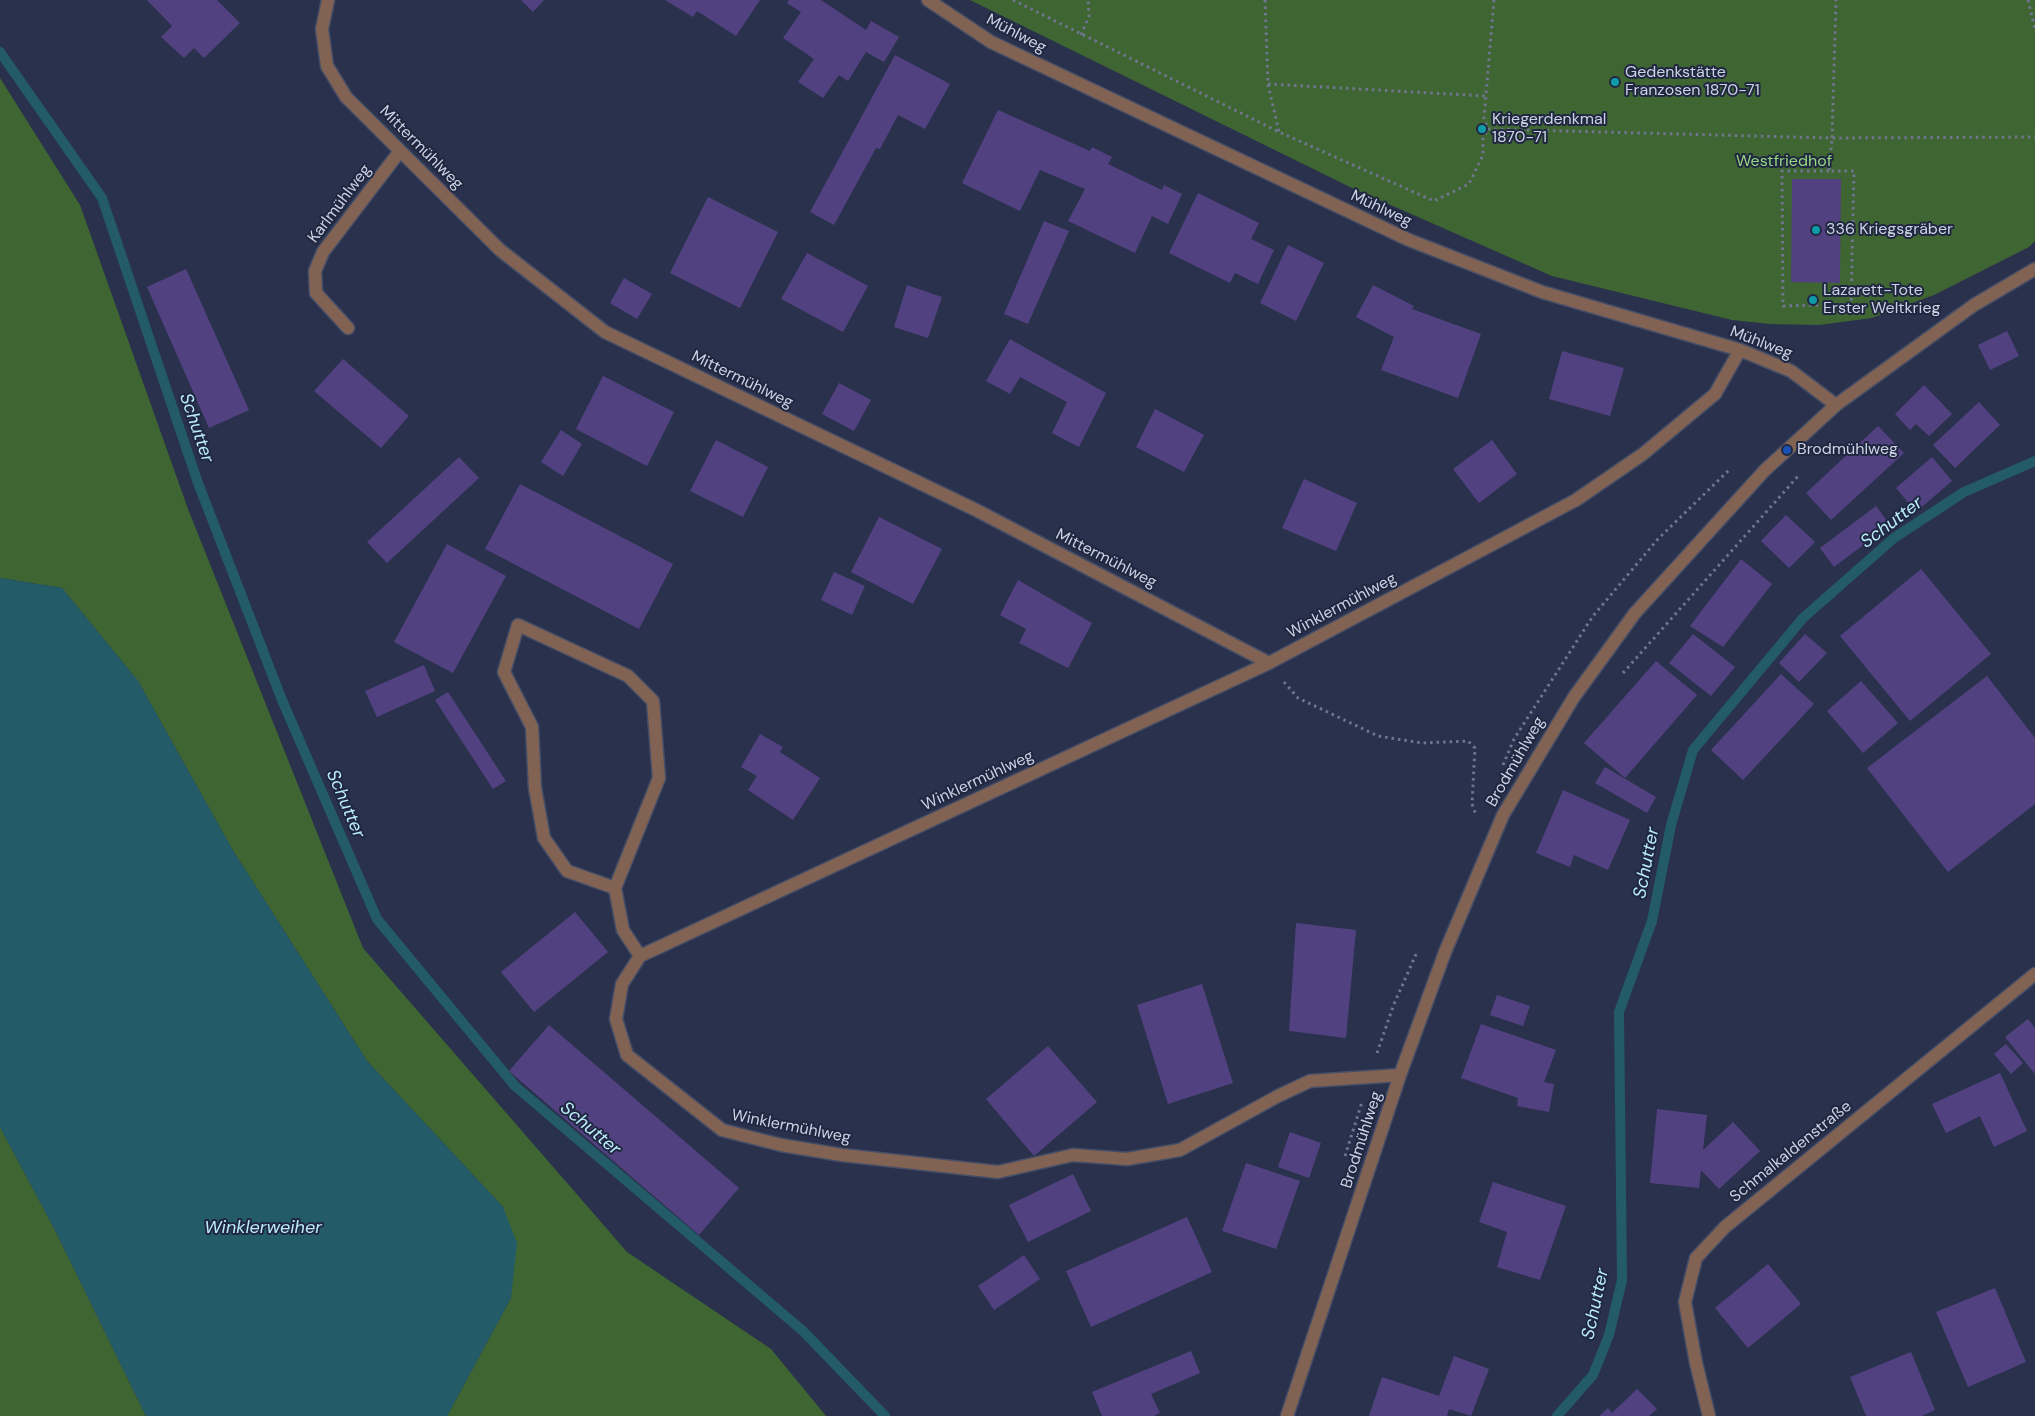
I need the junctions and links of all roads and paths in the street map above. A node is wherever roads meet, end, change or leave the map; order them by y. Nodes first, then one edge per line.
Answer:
1 (328, 0) edge
2 (928, 0) edge
3 (1013, 0) edge
4 (1088, 0) edge
5 (1266, 0) edge
6 (1494, 0) edge
7 (1836, 0) edge
8 (2028, 0) edge
9 (2035, 29) edge
10 (1081, 35) junction
11 (1268, 84) junction
12 (1486, 96) junction
13 (1488, 129) junction
14 (1279, 132) junction
15 (2035, 137) edge
16 (1832, 138) junction
17 (400, 151) junction
18 (1829, 171) junction
19 (2035, 269) edge
20 (348, 328) dead end
21 (1740, 350) junction
22 (1836, 405) junction
23 (1734, 467) dead end
24 (1801, 472) dead end
25 (1269, 663) junction
26 (1620, 677) dead end
27 (1502, 766) dead end
28 (1482, 811) dead end
29 (615, 888) junction
30 (1420, 944) dead end
31 (640, 956) junction
32 (2035, 974) edge
33 (1400, 1075) junction
34 (1369, 1077) junction
35 (1344, 1162) dead end
36 (1288, 1416) edge
37 (1709, 1416) edge

1 - 17 street, Mittermühlweg
2 - 21 street, Mühlweg
3 - 10 path
4 - 10 path
5 - 11 path
6 - 12 path
7 - 16 path
8 - 9 path
10 - 14 path
11 - 12 path
11 - 14 path
12 - 13 path
13 - 14 path
13 - 16 path
15 - 16 path
16 - 18 path
17 - 20 street, Karlmühlweg
17 - 25 street, Mittermühlweg
18 - 18 path
19 - 22 street, Brodmühlweg
21 - 22 street, Mühlweg
21 - 25 street, Winklermühlweg
22 - 33 street, Brodmühlweg
23 - 27 path
24 - 26 path
25 - 28 path
25 - 31 street, Winklermühlweg
29 - 29 street
29 - 31 street
30 - 34 path
31 - 34 street, Winklermühlweg
32 - 37 street, Schmalkaldenstraße
33 - 34 street, Winklermühlweg
33 - 36 street, Brodmühlweg
34 - 35 path

